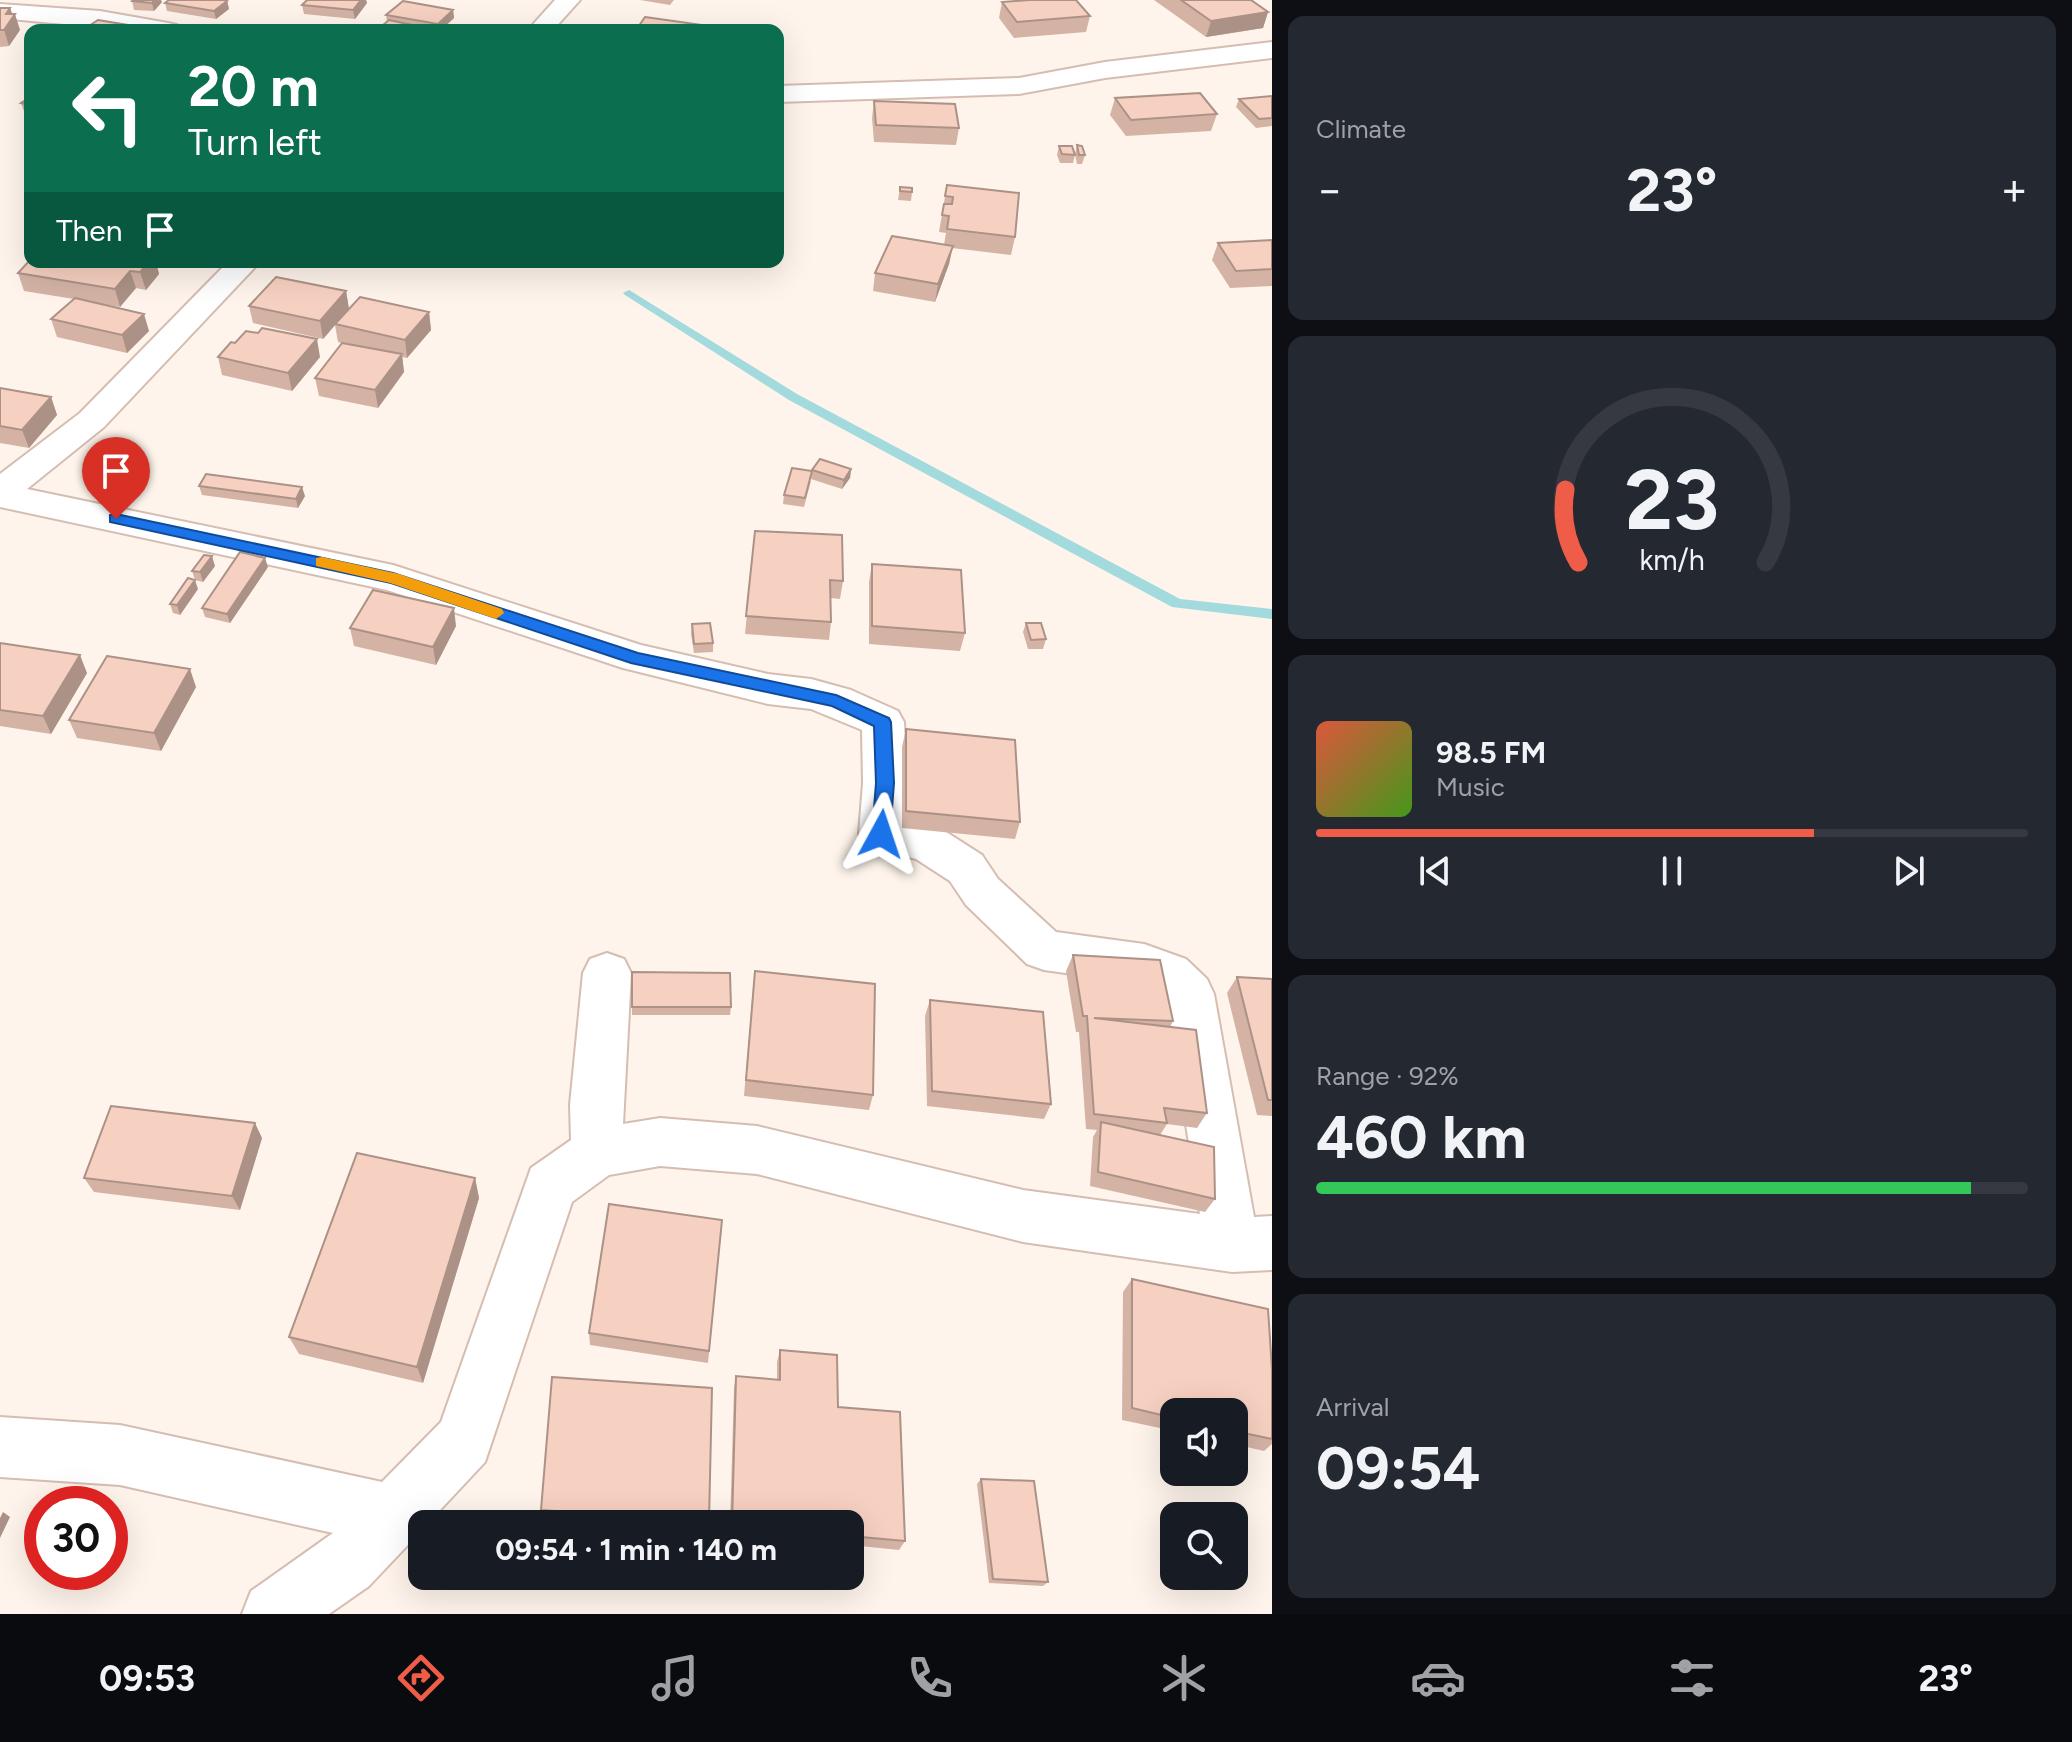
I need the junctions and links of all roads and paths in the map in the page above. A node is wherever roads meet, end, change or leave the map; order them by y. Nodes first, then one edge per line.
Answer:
1 (568, 0) edge
2 (42, 6) edge
3 (0, 11) edge
4 (134, 24) edge
5 (546, 24) edge
6 (1272, 50) edge
7 (784, 94) edge
8 (239, 268) edge
9 (0, 494) edge
10 (607, 973) dead end
11 (598, 1152) junction
12 (1252, 1244) edge
13 (0, 1447) edge
14 (391, 1515) junction
15 (274, 1614) edge

1 - 5 street
2 - 3 street
2 - 4 street
6 - 7 street
8 - 9 street
9 - 12 street
10 - 11 street
11 - 12 street
11 - 14 street
13 - 14 street
14 - 15 street

